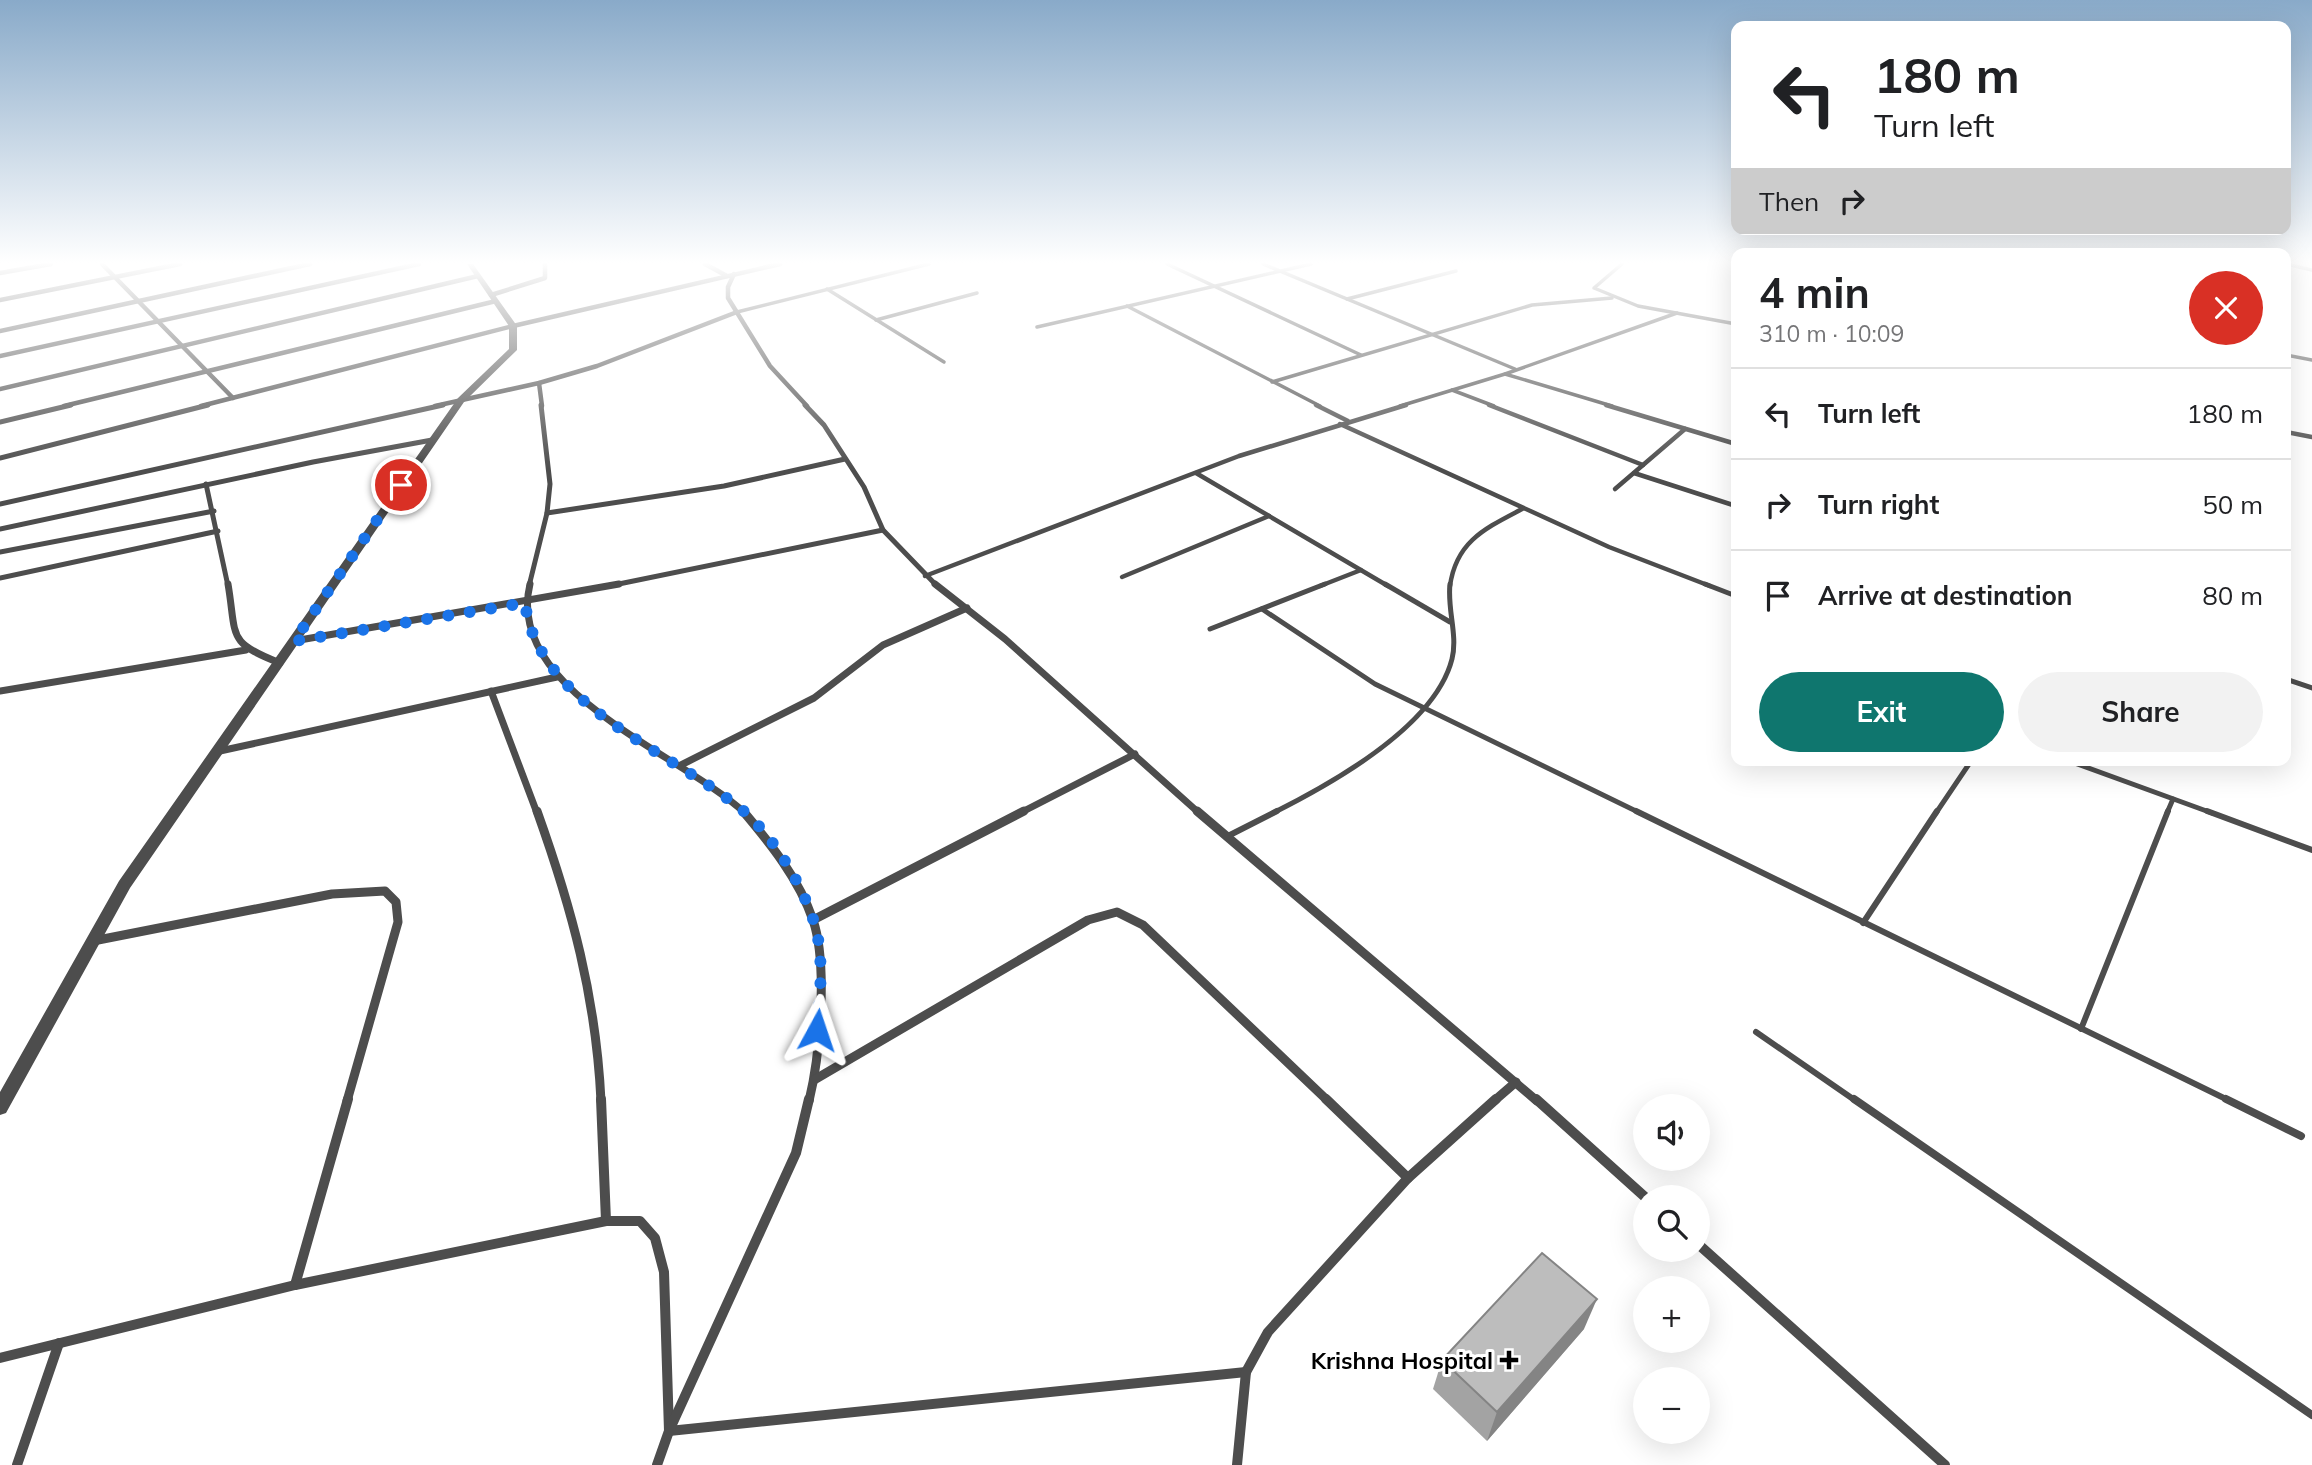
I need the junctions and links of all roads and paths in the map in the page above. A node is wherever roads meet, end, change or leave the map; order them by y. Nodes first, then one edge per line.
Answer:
1 (107, 332) edge
2 (169, 332) edge
3 (235, 332) edge
4 (359, 332) edge
5 (488, 332) edge
6 (513, 332) edge
7 (684, 332) edge
8 (749, 332) edge
9 (896, 332) edge
10 (1178, 332) edge
11 (1313, 332) edge
12 (1428, 332) edge
13 (1438, 332) edge
14 (1622, 332) edge
15 (1432, 334) junction
16 (181, 345) junction
17 (1361, 355) junction
18 (0, 356) edge
19 (2291, 356) edge
20 (2312, 360) edge
21 (944, 362) dead end
22 (1516, 370) junction
23 (207, 371) junction
24 (1505, 374) junction
25 (1272, 382) junction
26 (539, 383) junction
27 (0, 389) edge
28 (1452, 390) junction
29 (233, 398) junction
30 (461, 400) junction
31 (0, 422) edge
32 (1349, 422) junction
33 (1340, 424) junction
34 (1685, 429) junction
35 (2291, 433) edge
36 (2312, 437) edge
37 (432, 440) junction
38 (1731, 443) edge
39 (0, 458) edge
40 (845, 459) junction
41 (1643, 464) junction
42 (1196, 473) junction
43 (1634, 473) junction
44 (206, 484) junction
45 (1615, 489) dead end
46 (0, 504) edge
47 (1731, 504) edge
48 (1522, 509) junction
49 (214, 511) junction
50 (547, 513) junction
51 (1269, 516) junction
52 (0, 529) edge
53 (883, 530) junction
54 (218, 531) junction
55 (0, 552) edge
56 (1361, 570) junction
57 (925, 576) junction
58 (1122, 577) dead end
59 (0, 579) edge
60 (1731, 594) edge
61 (525, 603) junction
62 (967, 608) junction
63 (1262, 609) junction
64 (1450, 622) junction
65 (1210, 629) dead end
66 (294, 641) junction
67 (246, 650) junction
68 (280, 663) junction
69 (557, 677) junction
70 (2291, 681) edge
71 (2312, 688) edge
72 (0, 691) edge
73 (491, 691) junction
74 (1423, 709) junction
75 (220, 751) junction
76 (1135, 754) junction
77 (681, 765) junction
78 (1969, 766) edge
79 (2083, 766) edge
80 (2173, 799) junction
81 (1226, 837) junction
82 (2312, 850) edge
83 (813, 920) junction
84 (1863, 923) junction
85 (93, 942) junction
86 (2081, 1029) junction
87 (1756, 1031) dead end
88 (814, 1080) junction
89 (1516, 1082) junction
90 (0, 1108) edge
91 (2301, 1136) dead end
92 (1408, 1178) junction
93 (1633, 1186) edge
94 (606, 1221) junction
95 (1710, 1255) edge
96 (295, 1284) junction
97 (59, 1343) junction
98 (0, 1358) edge
99 (1246, 1372) junction
100 (2312, 1415) edge
101 (669, 1431) junction
102 (17, 1465) edge
103 (657, 1465) edge
104 (1237, 1465) edge
105 (1945, 1465) edge

1 - 18 street
2 - 16 street
3 - 16 street
4 - 23 street
5 - 29 street
6 - 30 street
7 - 26 street
8 - 40 street
9 - 21 lane
10 - 25 lane
11 - 17 lane
12 - 15 lane
13 - 15 lane
14 - 22 lane
15 - 17 lane
15 - 22 lane
16 - 23 street
16 - 27 street
17 - 25 lane
19 - 20 lane
22 - 24 lane
23 - 29 street
23 - 31 street
24 - 28 lane
24 - 34 lane
25 - 32 lane
26 - 30 street
26 - 50 street
28 - 32 lane
28 - 41 lane
29 - 39 street
30 - 37 street
30 - 46 street
32 - 33 lane
33 - 42 lane
33 - 48 lane
34 - 38 lane
34 - 41 lane
35 - 36 lane
37 - 44 street
37 - 66 street
40 - 50 street
40 - 53 street
41 - 43 lane
42 - 51 lane
42 - 57 lane
43 - 45 lane
43 - 47 lane
44 - 49 street
44 - 52 street
48 - 60 lane
48 - 64 lane
49 - 54 street
49 - 55 street
50 - 61 street
51 - 56 lane
51 - 58 lane
53 - 57 street
53 - 61 street
54 - 59 street
54 - 67 street
56 - 63 lane
56 - 64 lane
57 - 62 street
61 - 66 street
61 - 69 street
62 - 76 street
62 - 77 street
63 - 65 lane
63 - 74 lane
64 - 74 lane
66 - 68 street
67 - 68 street
67 - 72 street
68 - 75 street
69 - 73 street
69 - 77 street
70 - 71 lane
73 - 75 street
73 - 94 street
74 - 81 lane
74 - 84 lane
75 - 85 street
76 - 81 street
76 - 83 street
77 - 83 street
78 - 84 lane
79 - 80 lane
80 - 82 lane
80 - 86 lane
81 - 89 street
83 - 88 street
84 - 86 lane
85 - 90 street
85 - 96 street
86 - 91 lane
87 - 100 lane
88 - 92 street
88 - 101 street
89 - 92 street
89 - 93 street
92 - 99 street
94 - 96 street
94 - 101 street
95 - 105 street
96 - 97 street
97 - 98 street
97 - 102 street
99 - 101 street
99 - 104 street
101 - 103 street

